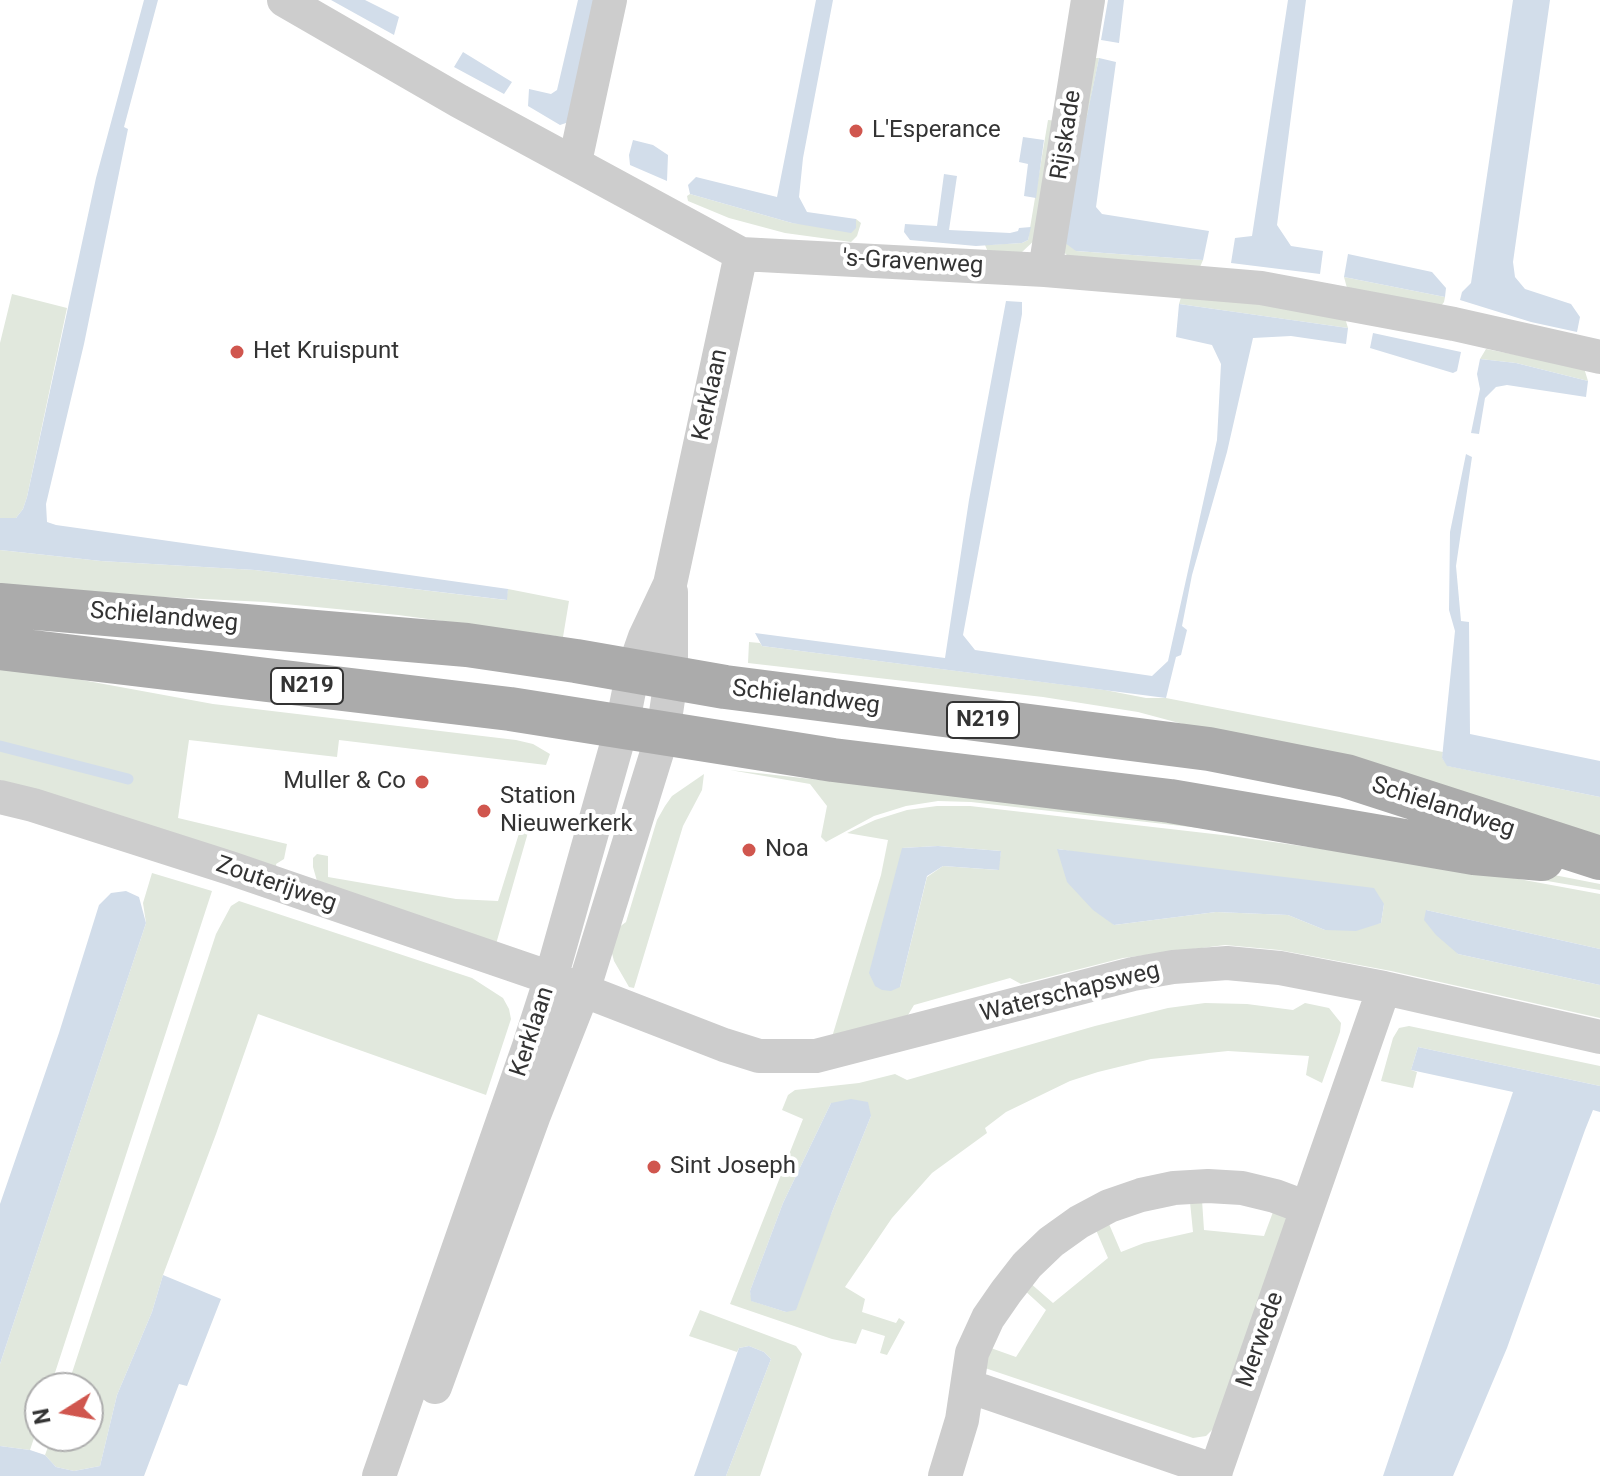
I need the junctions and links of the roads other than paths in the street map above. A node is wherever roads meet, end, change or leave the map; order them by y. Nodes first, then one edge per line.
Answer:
1 (284, 0) edge
2 (610, 0) edge
3 (1088, 0) edge
4 (575, 162) junction
5 (741, 254) junction
6 (1045, 270) junction
7 (1600, 357) edge
8 (0, 605) edge
9 (0, 648) edge
10 (652, 675) junction
11 (642, 729) junction
12 (0, 797) edge
13 (1600, 861) edge
14 (551, 978) junction
15 (1384, 988) junction
16 (583, 991) junction
17 (1600, 1037) edge
18 (1307, 1208) junction
19 (968, 1386) junction
20 (1215, 1474) edge
21 (379, 1476) edge
22 (403, 1476) edge
23 (945, 1476) edge

1 - 4 street, 's-Gravenweg
2 - 4 street
3 - 6 street, Rijskade
4 - 5 street, 's-Gravenweg
5 - 6 street, 's-Gravenweg
5 - 10 street, Kerklaan
6 - 7 street, 's-Gravenweg
8 - 10 main road, Schielandweg / N219
9 - 11 main road, Schielandweg / N219
10 - 11 street, Kerklaan
10 - 13 main road, Schielandweg / N219
11 - 13 main road, Schielandweg / N219
11 - 14 street, Kerklaan
11 - 16 street, Kerklaan
12 - 14 street, Zouterijweg
14 - 16 street, Waterschapsweg
14 - 21 street, Kerklaan
15 - 16 street, Waterschapsweg
15 - 17 street, Waterschapsweg
15 - 18 street, Merwede
16 - 22 street, Kerklaan
18 - 19 street
18 - 20 street, Merwede
19 - 20 street, Merwede
19 - 23 street

